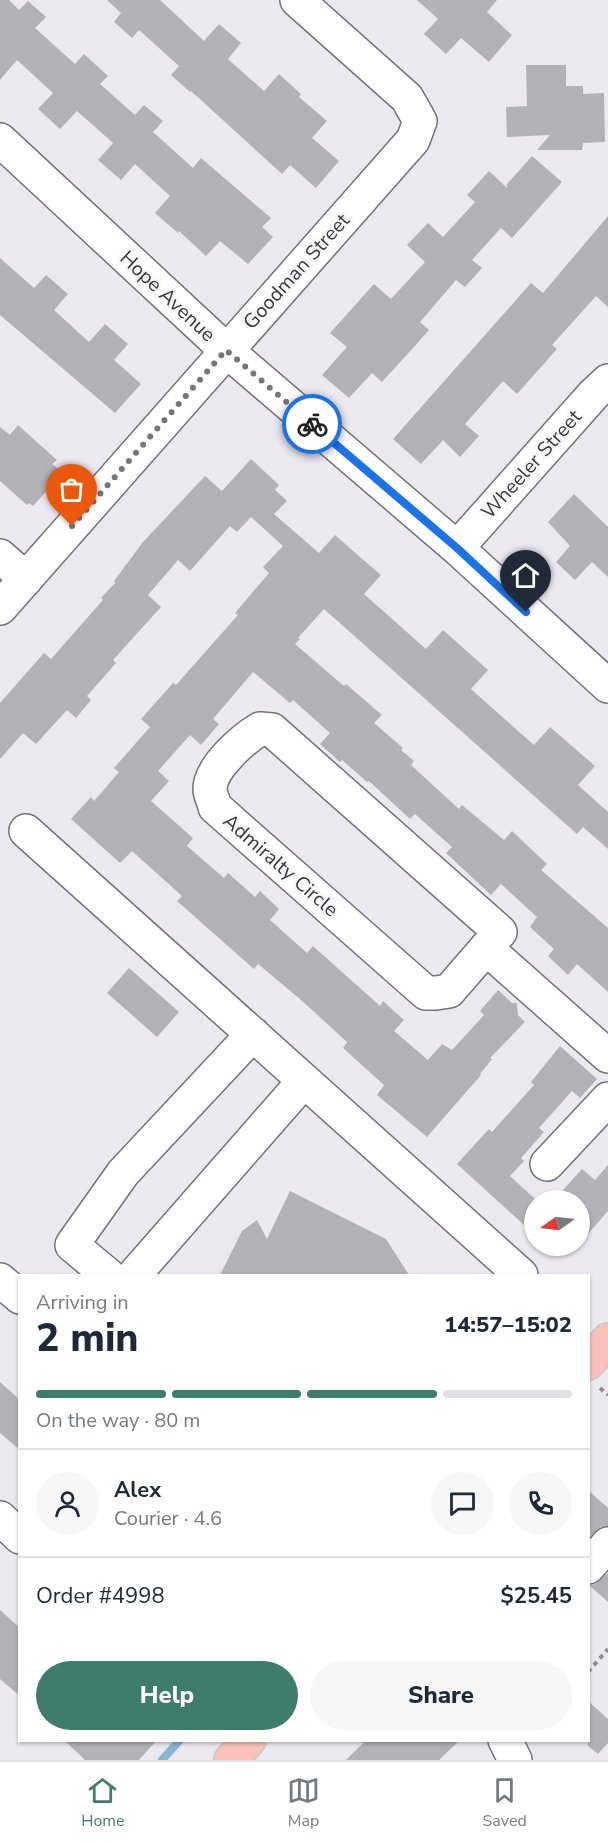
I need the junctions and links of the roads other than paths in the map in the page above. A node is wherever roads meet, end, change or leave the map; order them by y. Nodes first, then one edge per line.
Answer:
1 (297, 0) edge
2 (0, 140) edge
3 (226, 350) junction
4 (608, 381) edge
5 (457, 548) junction
6 (0, 556) edge
7 (26, 579) junction
8 (0, 608) edge
9 (608, 686) edge
10 (26, 831) dead end
11 (486, 948) junction
12 (253, 1034) junction
13 (608, 1056) edge
14 (304, 1081) junction
15 (608, 1099) edge
16 (547, 1164) dead end
17 (107, 1274) edge
18 (135, 1274) edge
19 (521, 1274) edge
20 (0, 1280) edge
21 (18, 1295) edge
22 (0, 1518) edge
23 (18, 1535) edge
24 (608, 1544) edge
25 (590, 1565) edge
26 (506, 1742) edge
27 (515, 1760) edge

1 - 3 street, Goodman Street
2 - 3 street, Hope Avenue
3 - 5 street, Hope Avenue
3 - 7 street, Goodman Street
4 - 5 street, Wheeler Street
5 - 9 street, Hope Avenue
6 - 7 street
7 - 8 street, Goodman Street
10 - 12 street
11 - 11 street, Admiralty Circle
11 - 13 street
12 - 14 street
12 - 17 street
14 - 18 street
14 - 19 street
15 - 16 street
20 - 21 street
22 - 23 street
24 - 25 street
26 - 27 street

